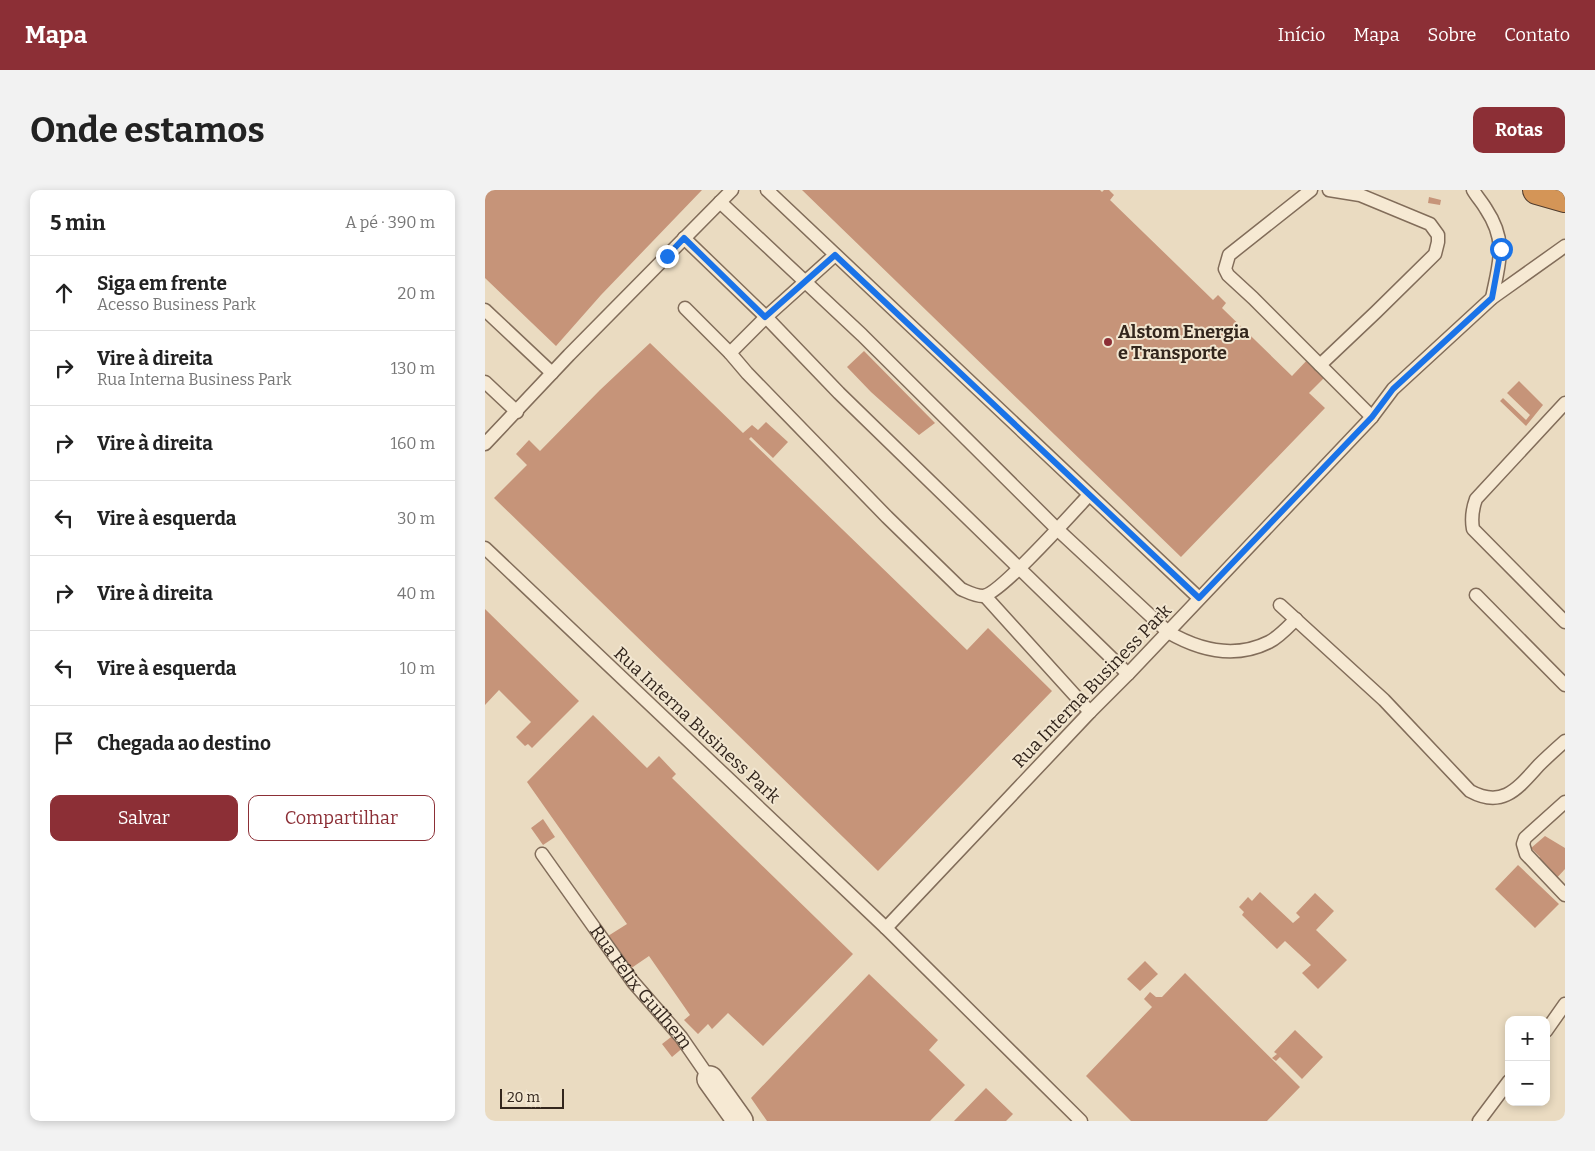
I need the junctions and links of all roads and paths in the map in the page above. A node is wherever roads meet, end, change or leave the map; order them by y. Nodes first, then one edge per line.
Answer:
1 (732, 190) edge
2 (767, 190) edge
3 (1311, 190) edge
4 (1329, 190) edge
5 (1473, 190) edge
6 (1537, 190) edge
7 (1565, 198) edge
8 (720, 202) junction
9 (684, 238) junction
10 (1565, 246) edge
11 (835, 255) junction
12 (805, 282) junction
13 (1492, 298) junction
14 (685, 308) dead end
15 (485, 310) edge
16 (765, 317) junction
17 (730, 353) junction
18 (1320, 364) junction
19 (552, 373) junction
20 (485, 382) edge
21 (1565, 403) edge
22 (517, 412) junction
23 (1372, 417) junction
24 (485, 444) edge
25 (1089, 495) junction
26 (1057, 529) junction
27 (485, 548) edge
28 (1019, 569) junction
29 (1476, 595) dead end
30 (985, 596) junction
31 (1199, 598) junction
32 (1280, 604) dead end
33 (1296, 620) junction
34 (1565, 622) edge
35 (1168, 632) junction
36 (1128, 674) junction
37 (1565, 685) edge
38 (1090, 712) junction
39 (1565, 741) edge
40 (1565, 802) edge
41 (542, 854) dead end
42 (1565, 895) edge
43 (886, 928) junction
44 (1565, 1004) edge
45 (1550, 1025) edge
46 (710, 1079) joint
47 (1505, 1086) edge
48 (740, 1121) edge
49 (1081, 1121) edge
50 (1479, 1121) edge

1 - 8 lane
2 - 11 lane
3 - 18 lane
4 - 18 lane
5 - 13 lane
6 - 7 highway
8 - 9 lane
8 - 12 lane
9 - 16 lane
9 - 19 lane
10 - 13 lane, Rua Interna Business Park
11 - 12 lane
11 - 25 lane
12 - 16 lane
12 - 26 lane
13 - 23 lane, Rua Interna Business Park
14 - 17 lane
15 - 19 lane
16 - 17 lane
16 - 28 lane
17 - 30 lane
18 - 23 lane
19 - 22 lane
20 - 22 lane
21 - 34 lane
22 - 24 lane
23 - 31 lane, Rua Interna Business Park
25 - 26 lane
25 - 31 lane
26 - 28 lane
26 - 35 lane
27 - 43 lane, Rua Interna Business Park
28 - 30 lane
28 - 36 lane
29 - 37 lane
30 - 38 lane
31 - 35 lane, Rua Interna Business Park
32 - 33 lane
33 - 35 lane
33 - 39 lane
35 - 36 lane, Rua Interna Business Park
36 - 38 lane, Rua Interna Business Park
38 - 43 lane, Rua Interna Business Park
40 - 42 lane
41 - 46 lane, Rua Félix Guilhem
43 - 49 lane, Rua Interna Business Park
44 - 45 lane
46 - 48 street, Rua Félix Guilhem
47 - 50 lane

